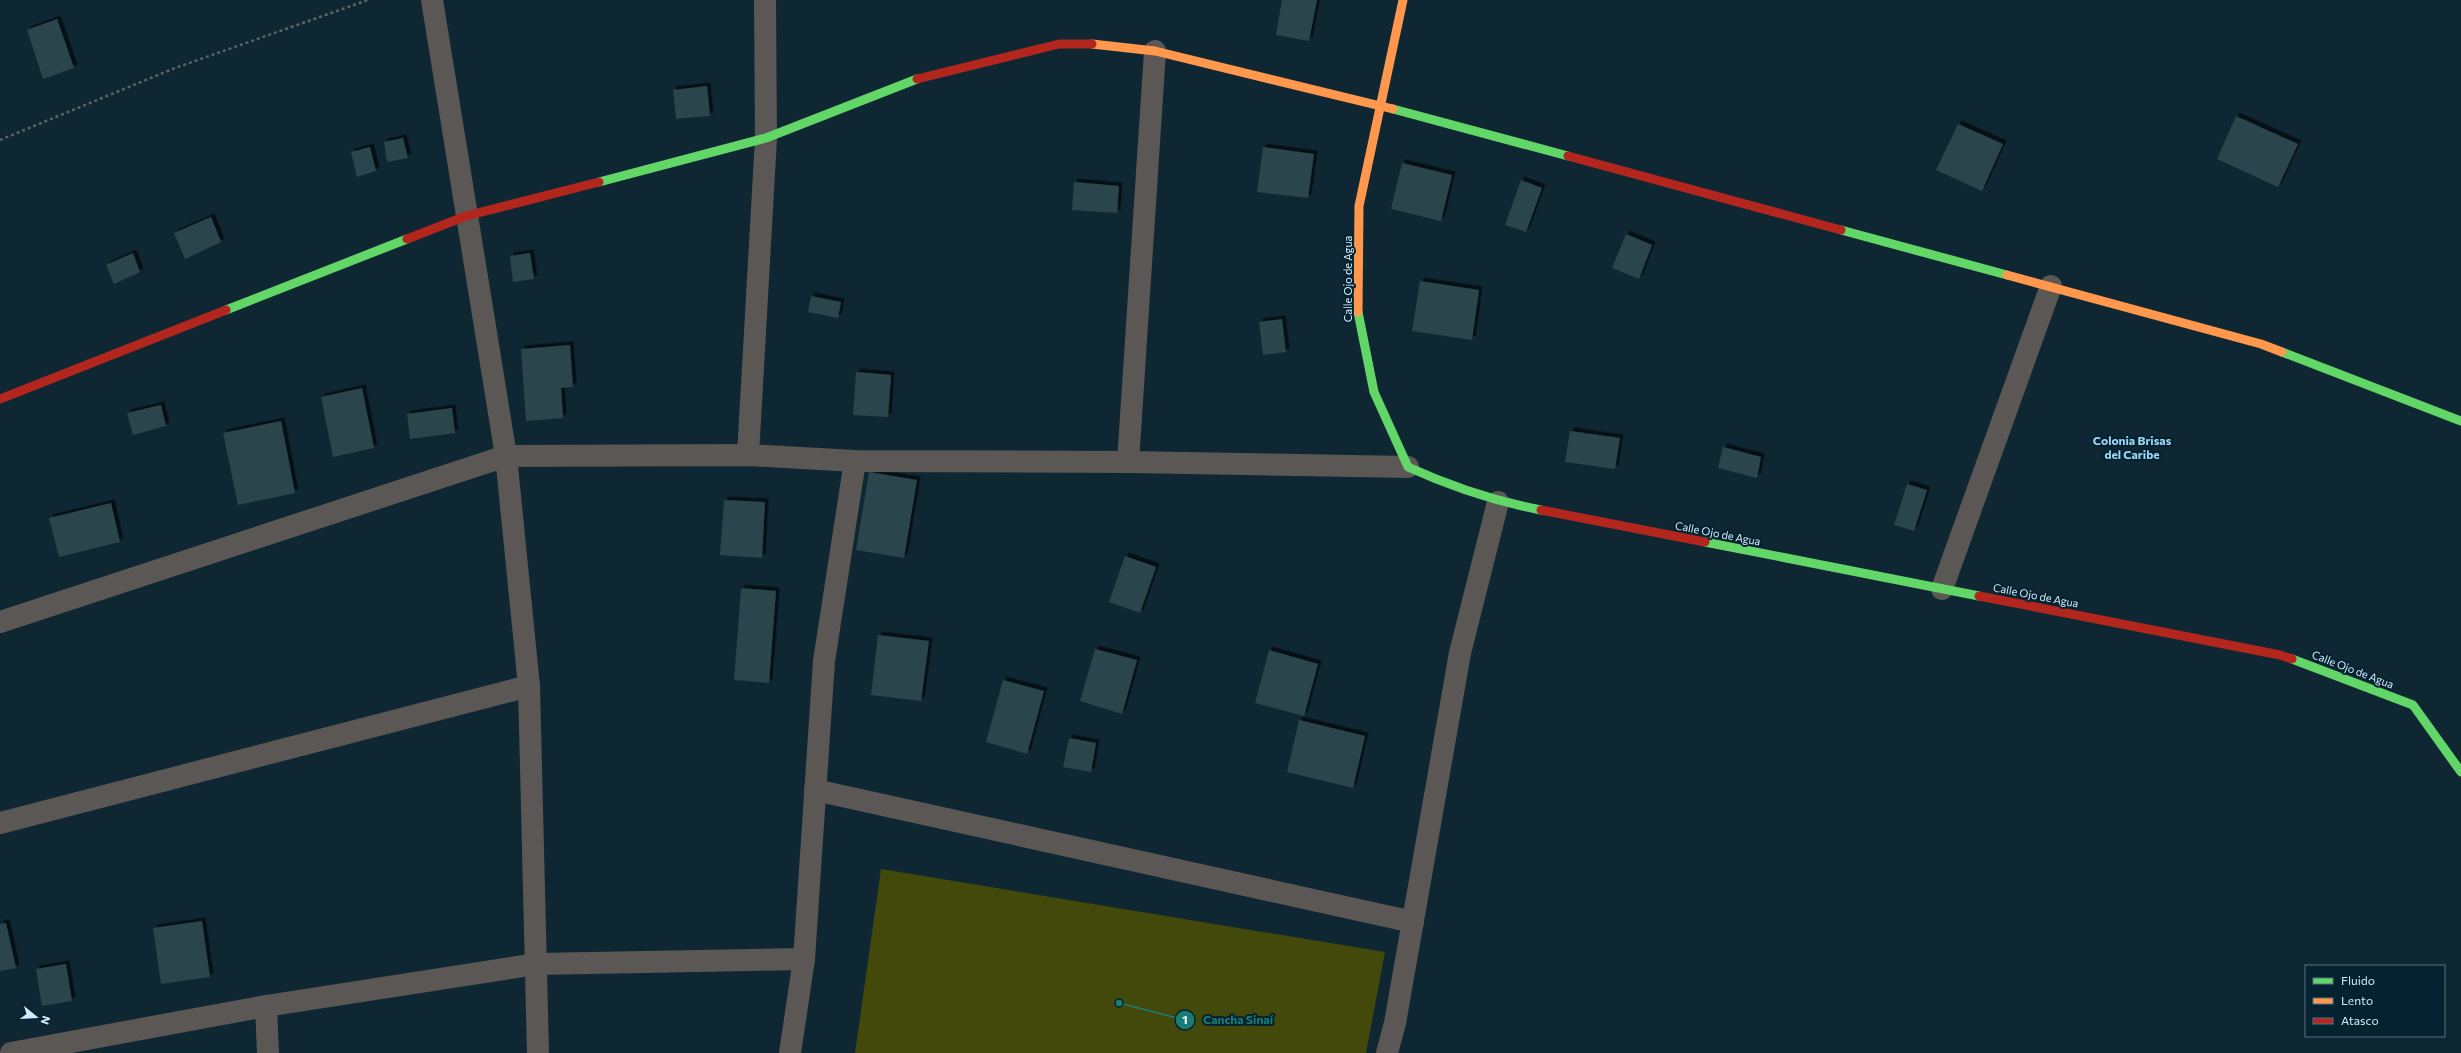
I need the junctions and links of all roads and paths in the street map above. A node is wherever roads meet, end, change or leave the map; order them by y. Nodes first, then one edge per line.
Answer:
1 (368, 0) edge
2 (432, 0) edge
3 (764, 0) edge
4 (1403, 0) edge
5 (1154, 51) junction
6 (1379, 105) junction
7 (766, 138) junction
8 (0, 140) edge
9 (466, 216) junction
10 (2050, 286) junction
11 (0, 399) edge
12 (2461, 421) edge
13 (748, 455) junction
14 (506, 456) junction
15 (855, 461) junction
16 (1128, 462) junction
17 (1408, 467) junction
18 (1498, 502) junction
19 (1942, 589) junction
20 (0, 622) edge
21 (529, 686) junction
22 (2461, 772) edge
23 (815, 790) junction
24 (0, 823) edge
25 (1413, 922) junction
26 (804, 959) junction
27 (536, 964) junction
28 (266, 1006) junction
29 (11, 1053) edge
30 (268, 1053) edge
31 (538, 1053) edge
32 (790, 1053) edge
33 (1388, 1053) edge

1 - 8 path
2 - 9 street
3 - 7 street
4 - 6 street, Calle Ojo de Agua
5 - 6 street
5 - 7 street
5 - 16 street
6 - 10 street
6 - 17 street, Calle Ojo de Agua
7 - 9 street
7 - 13 street
9 - 11 street
9 - 14 street
10 - 12 street
10 - 19 street
13 - 14 street
13 - 15 street
14 - 20 street
14 - 21 street
15 - 16 street
15 - 23 street
16 - 17 street
17 - 18 street, Calle Ojo de Agua
18 - 19 street, Calle Ojo de Agua
18 - 25 street
19 - 22 street, Calle Ojo de Agua
21 - 24 street
21 - 27 street
23 - 25 street
23 - 26 street
25 - 33 street
26 - 27 street
26 - 32 street
27 - 28 street
27 - 31 street
28 - 29 street
28 - 30 street

